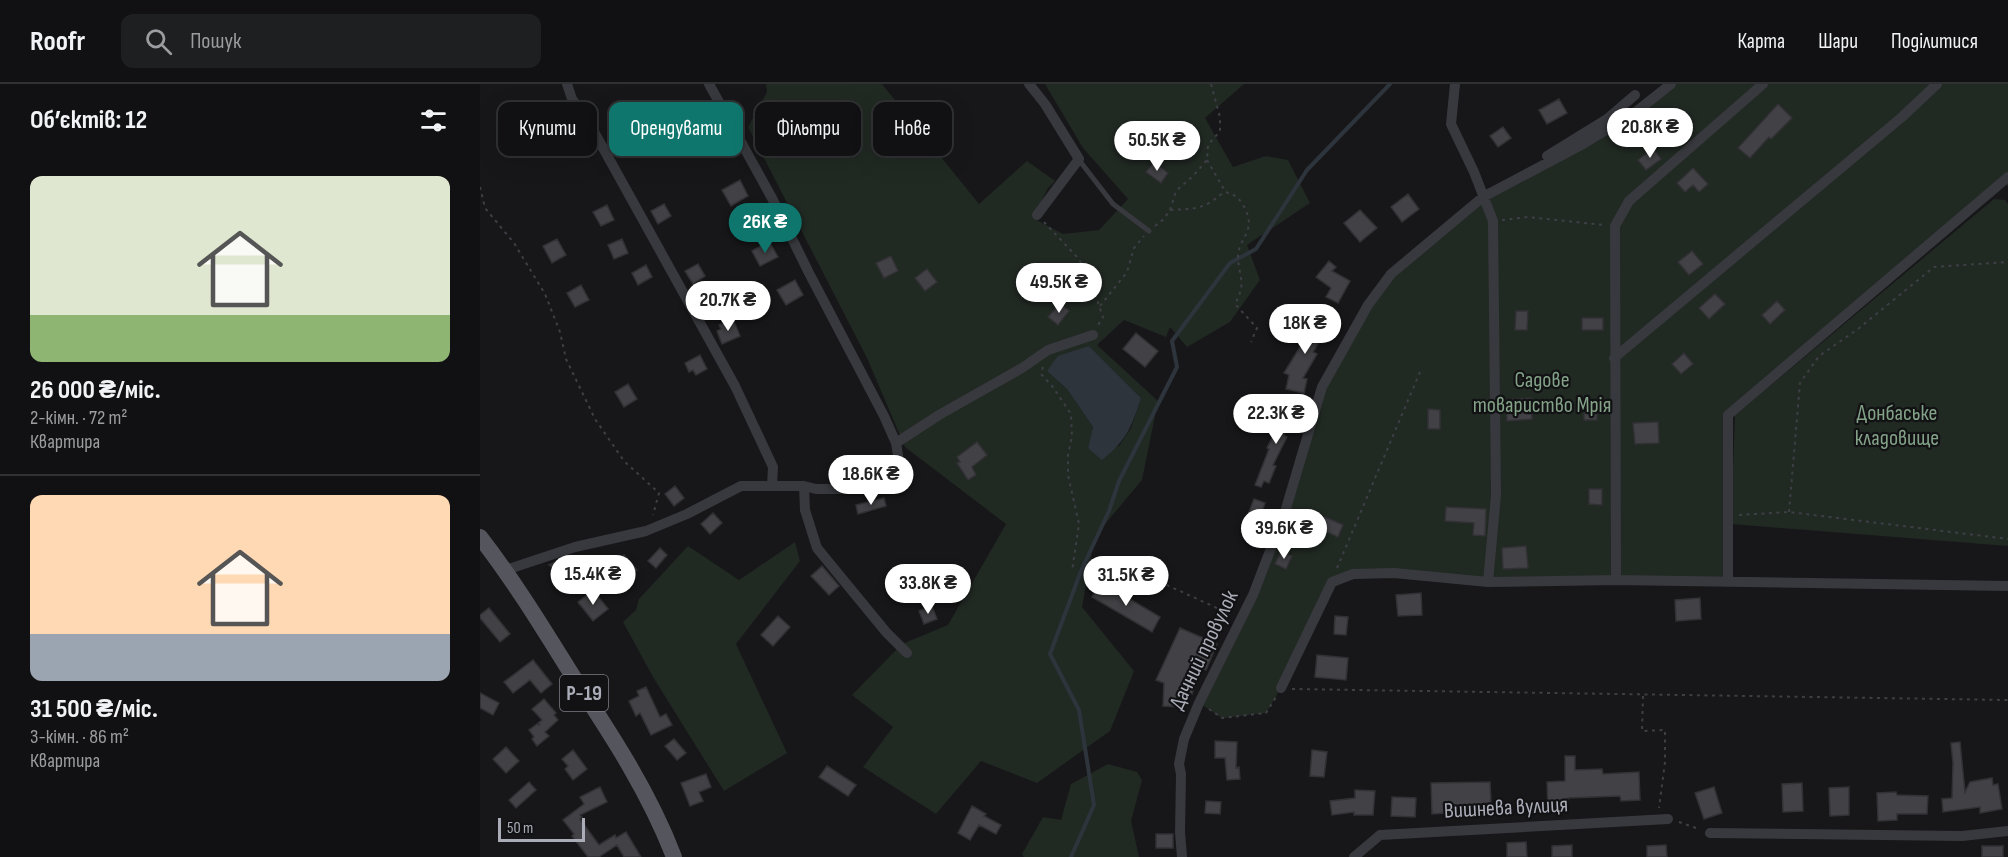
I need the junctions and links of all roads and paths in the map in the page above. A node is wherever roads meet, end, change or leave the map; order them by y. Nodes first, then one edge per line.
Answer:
1 (567, 84) edge
2 (709, 84) edge
3 (1029, 84) edge
4 (1211, 84) edge
5 (1455, 84) edge
6 (1671, 84) edge
7 (1762, 84) edge
8 (1936, 84) edge
9 (1635, 95) dead end
10 (1079, 159) junction
11 (1207, 160) junction
12 (2006, 182) edge
13 (480, 187) edge
14 (1225, 192) junction
15 (1483, 197) junction
16 (1170, 210) junction
17 (1037, 215) joint
18 (1493, 220) junction
19 (1615, 226) junction
20 (1149, 231) junction
21 (2008, 262) edge
22 (1100, 306) junction
23 (1103, 317) dead end
24 (1093, 335) dead end
25 (1251, 342) dead end
26 (1048, 350) junction
27 (1614, 358) junction
28 (1420, 372) dead end
29 (896, 442) junction
30 (772, 486) junction
31 (804, 486) junction
32 (1789, 512) junction
33 (1727, 516) junction
34 (646, 531) junction
35 (480, 537) edge
36 (2008, 539) edge
37 (1135, 565) dead end
38 (506, 570) junction
39 (1072, 571) dead end
40 (1616, 580) junction
41 (1332, 582) junction
42 (1488, 582) junction
43 (1728, 582) junction
44 (2008, 586) edge
45 (1241, 619) junction
46 (907, 653) dead end
47 (1281, 688) junction
48 (1643, 695) junction
49 (2008, 700) edge
50 (1199, 703) junction
51 (1663, 819) junction
52 (2008, 831) edge
53 (1710, 833) joint
54 (674, 857) edge
55 (1182, 857) edge
56 (1354, 857) edge

1 - 30 street
2 - 29 street
3 - 10 street
4 - 11 path
5 - 15 street
6 - 15 street
7 - 19 street
8 - 27 street
9 - 15 street
10 - 17 street
10 - 20 lane
11 - 14 path
11 - 16 path
12 - 33 street
13 - 34 path
14 - 16 path
14 - 25 path
15 - 18 street
15 - 45 street, Дачний провулок
16 - 20 path
17 - 22 path
18 - 19 path
18 - 42 street
19 - 27 street
20 - 22 path
21 - 32 path
22 - 23 path
24 - 26 street
26 - 29 street
26 - 39 path
27 - 40 street
28 - 41 path
29 - 31 street
30 - 31 street
30 - 34 street
31 - 46 street
32 - 33 path
32 - 36 path
33 - 43 street
34 - 38 street
35 - 38 main road, Р-19
37 - 45 path
38 - 54 main road, Р-19
40 - 42 street
40 - 43 street
41 - 42 street
41 - 47 street
43 - 44 street
45 - 50 street, Дачний провулок
47 - 48 path
47 - 50 path
48 - 49 path
48 - 51 path
50 - 55 street, Дачний провулок
51 - 53 path
51 - 56 street, Вишнева вулиця
52 - 53 street

